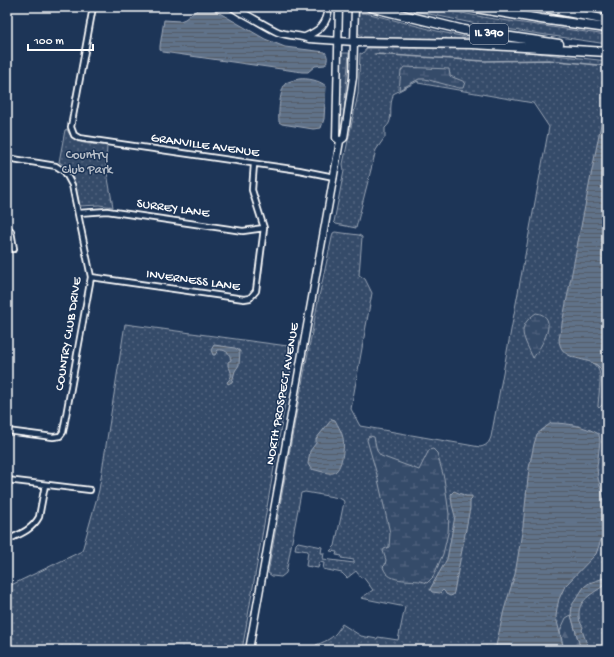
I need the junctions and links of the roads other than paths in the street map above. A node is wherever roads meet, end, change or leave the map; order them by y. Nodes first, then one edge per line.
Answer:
1 (93, 7) edge
2 (230, 7) edge
3 (234, 7) edge
4 (329, 7) edge
5 (339, 7) edge
6 (355, 7) edge
7 (371, 7) edge
8 (470, 7) edge
9 (542, 7) edge
10 (242, 12) junction
11 (607, 20) edge
12 (607, 28) edge
13 (305, 37) junction
14 (338, 42) junction
15 (355, 42) junction
16 (607, 52) edge
17 (340, 141) junction
18 (7, 158) edge
19 (254, 164) junction
20 (334, 177) junction
21 (78, 213) junction
22 (7, 227) edge
23 (264, 228) junction
24 (14, 249) dead end
25 (91, 277) junction
26 (7, 431) edge
27 (7, 480) edge
28 (45, 485) junction
29 (90, 490) dead end
30 (7, 540) edge
31 (248, 650) edge

1 - 19 street, GRANVILLE AVENUE
2 - 10 main road
3 - 10 highway
4 - 13 main road
5 - 14 main road, NORTH PROSPECT AVENUE
6 - 15 main road, NORTH PROSPECT AVENUE
7 - 16 highway, IL 390
8 - 12 highway, IL 390
9 - 11 highway
10 - 13 main road
13 - 14 main road
14 - 15 main road
14 - 17 main road, NORTH PROSPECT AVENUE
15 - 16 highway
15 - 17 main road, NORTH PROSPECT AVENUE
17 - 20 main road, NORTH PROSPECT AVENUE
18 - 21 street, COUNTRY CLUB DRIVE
19 - 20 street, GRANVILLE AVENUE
19 - 23 street, INVERNESS LANE
20 - 31 main road, NORTH PROSPECT AVENUE
21 - 23 street, SURREY LANE
21 - 25 street, COUNTRY CLUB DRIVE
22 - 24 street
23 - 25 street, INVERNESS LANE
25 - 26 street, COUNTRY CLUB DRIVE
27 - 28 street
28 - 29 street
28 - 30 street

